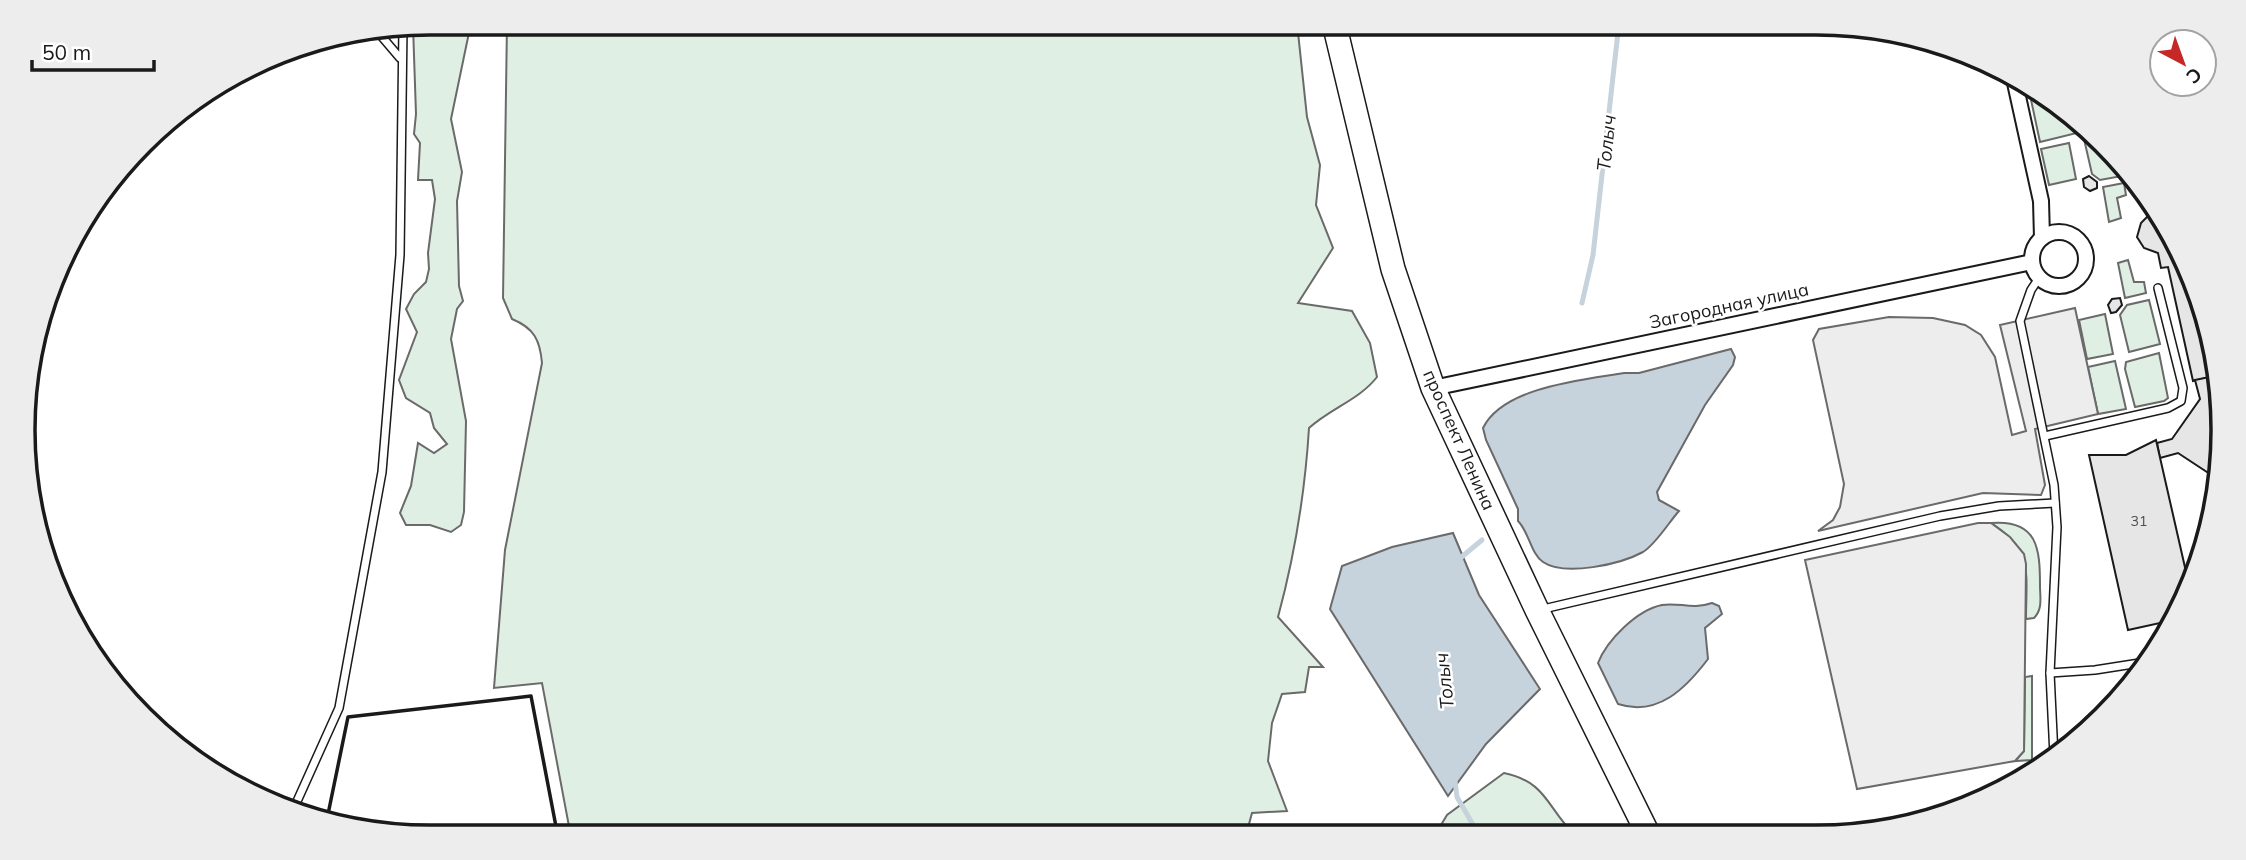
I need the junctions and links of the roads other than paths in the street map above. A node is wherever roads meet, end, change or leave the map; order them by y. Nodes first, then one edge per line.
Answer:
1 (1337, 35) edge
2 (401, 36) edge
3 (382, 38) edge
4 (400, 59) junction
5 (2017, 90) edge
6 (2042, 238) junction
7 (2032, 262) junction
8 (2039, 278) junction
9 (2158, 288) dead end
10 (1433, 388) junction
11 (2045, 436) junction
12 (2056, 503) junction
13 (1537, 610) junction
14 (2134, 663) edge
15 (2050, 673) junction
16 (2053, 745) edge
17 (297, 802) edge
18 (1644, 825) edge

1 - 10 main road, проспект Ленина
2 - 4 lane
3 - 4 lane
4 - 17 lane
5 - 6 street
6 - 7 street
6 - 8 street
7 - 8 street
7 - 10 street, Загородная улица
8 - 11 lane
9 - 11 lane
10 - 13 main road, проспект Ленина
11 - 12 lane
12 - 13 lane
12 - 15 lane
13 - 18 main road, проспект Ленина
14 - 15 lane
15 - 16 lane

